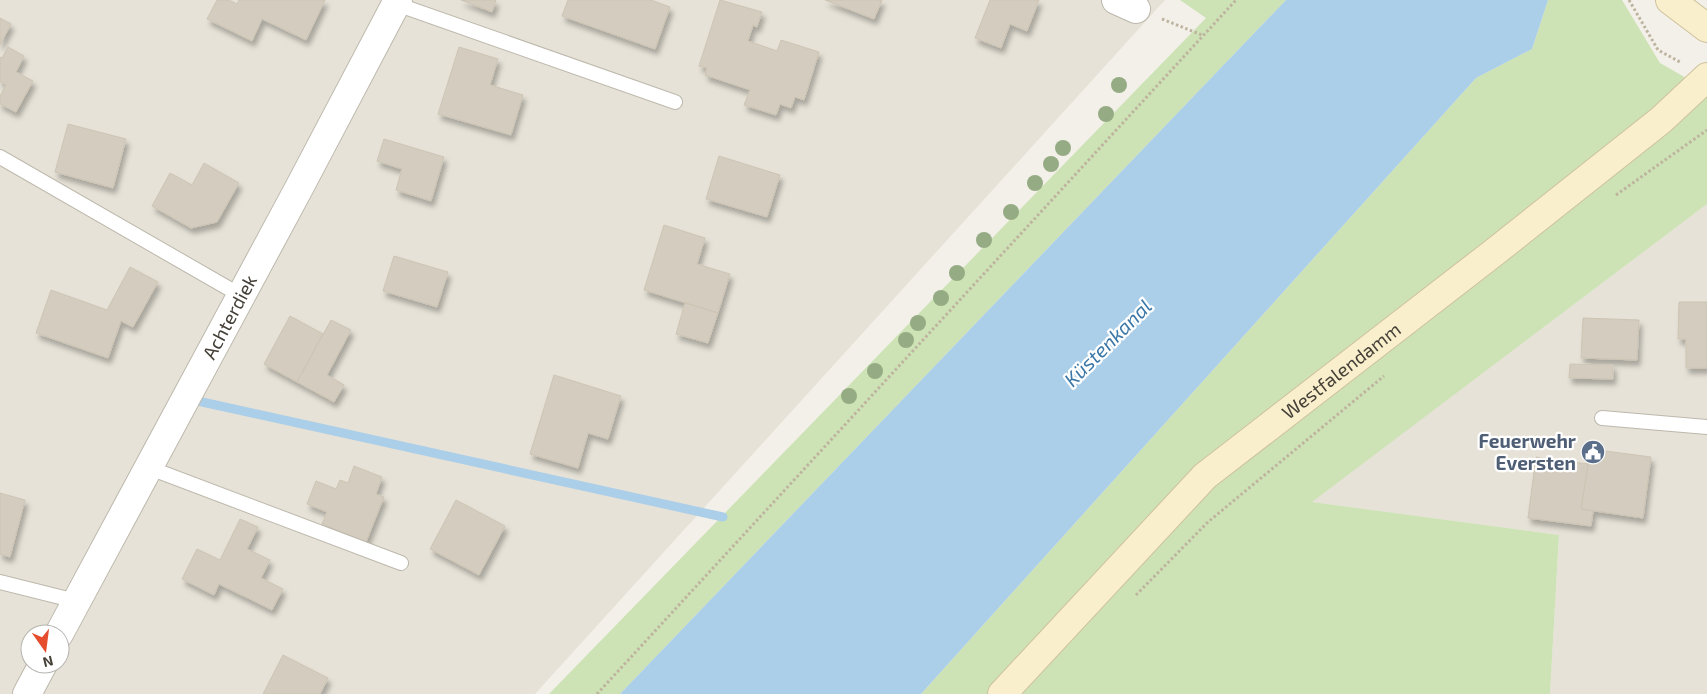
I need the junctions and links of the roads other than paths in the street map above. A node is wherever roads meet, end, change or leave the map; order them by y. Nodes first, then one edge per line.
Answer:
1 (1670, 0) edge
2 (397, 2) edge
3 (1707, 28) edge
4 (1707, 77) edge
5 (675, 102) dead end
6 (0, 157) edge
7 (240, 295) junction
8 (1602, 418) dead end
9 (1707, 427) edge
10 (148, 466) junction
11 (401, 563) dead end
12 (0, 582) edge
13 (76, 602) junction
14 (64, 624) edge
15 (38, 674) edge
16 (27, 694) edge
17 (1002, 694) edge

1 - 3 street
2 - 5 lane
2 - 7 street, Achterdiek
4 - 17 street, Westfalendamm
6 - 7 lane
7 - 10 street, Achterdiek
8 - 9 lane
10 - 11 lane
10 - 13 street, Achterdiek
12 - 13 lane
13 - 14 street, Achterdiek
15 - 16 street

